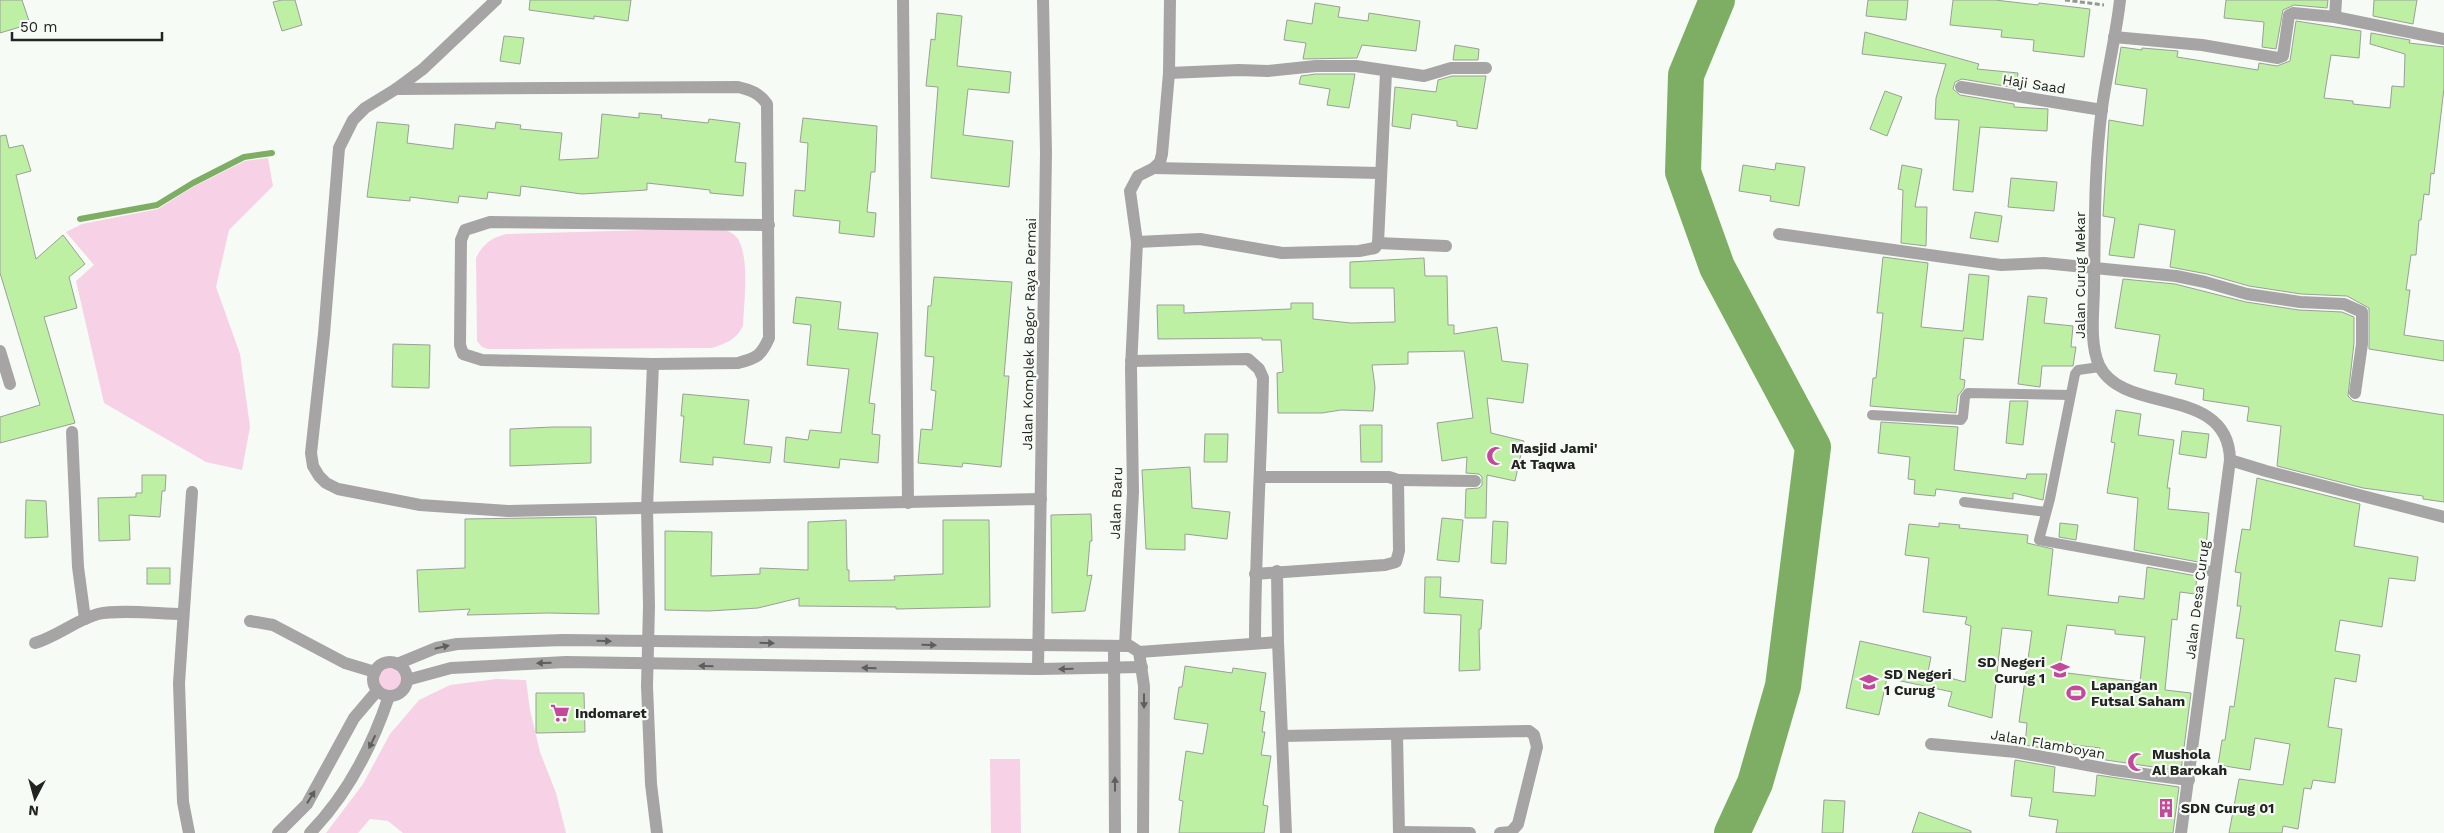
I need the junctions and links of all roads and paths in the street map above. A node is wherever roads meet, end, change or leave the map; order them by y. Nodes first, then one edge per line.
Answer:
1 (496, 0) edge
2 (903, 0) edge
3 (1043, 0) edge
4 (1170, 0) edge
5 (2065, 0) edge
6 (2336, 0) edge
7 (2120, 4) edge
8 (2335, 17) junction
9 (2114, 37) junction
10 (2444, 39) edge
11 (1486, 68) dead end
12 (1386, 72) junction
13 (1169, 74) junction
14 (1961, 87) dead end
15 (396, 89) junction
16 (2102, 110) junction
17 (1154, 168) junction
18 (1380, 174) junction
19 (769, 225) junction
20 (1779, 234) dead end
21 (1137, 242) junction
22 (1378, 243) junction
23 (1446, 246) dead end
24 (2094, 269) junction
25 (0, 351) edge
26 (1131, 361) junction
27 (653, 364) junction
28 (2100, 367) junction
29 (10, 384) dead end
30 (2356, 393) dead end
31 (2070, 395) junction
32 (1872, 415) dead end
33 (72, 432) dead end
34 (2230, 460) junction
35 (1261, 477) junction
36 (1398, 480) junction
37 (1475, 481) dead end
38 (192, 492) dead end
39 (1041, 499) junction
40 (1964, 502) dead end
41 (908, 503) junction
42 (647, 508) junction
43 (2046, 512) junction
44 (2444, 517) edge
45 (1277, 571) junction
46 (2215, 572) junction
47 (1255, 574) junction
48 (183, 614) junction
49 (85, 619) junction
50 (250, 621) dead end
51 (648, 641) junction
52 (1278, 642) junction
53 (36, 643) dead end
54 (1255, 643) junction
55 (1119, 646) junction
56 (1038, 647) junction
57 (1144, 652) junction
58 (397, 664) junction
59 (647, 665) junction
60 (1142, 667) junction
61 (1115, 668) junction
62 (1038, 669) junction
63 (374, 672) junction
64 (407, 680) junction
65 (383, 694) junction
66 (1397, 734) junction
67 (1283, 736) junction
68 (1931, 744) dead end
69 (2189, 780) junction
70 (1399, 832) edge
71 (189, 833) edge
72 (278, 833) edge
73 (310, 833) edge
74 (657, 833) edge
75 (1115, 833) edge
76 (1143, 833) edge
77 (1286, 833) edge
78 (1470, 833) edge
79 (1500, 833) edge
80 (2181, 833) edge

1 - 15 street
2 - 41 street
3 - 39 street, Jalan Komplek Bogor Raya Permai
4 - 13 street
5 - 7 path
6 - 8 street
7 - 9 street, Jalan Curug Mekar
8 - 9 street
8 - 10 street
9 - 16 street, Jalan Curug Mekar
11 - 12 street
12 - 13 street
12 - 18 street
13 - 17 street
14 - 16 street, Haji Saad
15 - 19 street
15 - 42 street
16 - 24 street, Jalan Curug Mekar
17 - 18 street
17 - 21 street
18 - 22 street
19 - 27 street
19 - 27 street
20 - 24 street
21 - 22 street
21 - 26 street, Jalan Baru
22 - 23 street
24 - 28 street, Jalan Curug Mekar
24 - 30 street
25 - 29 street
26 - 35 street
26 - 55 street, Jalan Baru
27 - 42 street
28 - 31 lane
28 - 34 street
31 - 32 lane
31 - 43 lane
33 - 49 street
34 - 44 street
34 - 46 street, Jalan Desa Curug
35 - 36 street
35 - 47 street
36 - 37 street
36 - 45 street
38 - 48 street
39 - 41 street
39 - 56 street, Jalan Komplek Bogor Raya Permai
40 - 43 lane
41 - 42 street
42 - 51 street
43 - 46 lane
45 - 47 street
45 - 52 street
46 - 69 street, Jalan Desa Curug
47 - 54 street
48 - 49 street
48 - 71 street
49 - 53 street
50 - 63 street
51 -> 56 street
58 -> 51 street
51 - 59 street
52 - 54 street
52 - 67 street
54 - 57 street
55 - 56 street
55 - 57 street
55 - 61 street, Jalan Baru
56 - 62 street, Jalan Komplek Bogor Raya Permai
57 - 60 street
58 - 63 street
58 - 64 street
62 -> 59 street
59 -> 64 street
59 - 74 street
60 - 61 street
60 -> 76 street
61 -> 62 street
75 -> 61 street, Jalan Baru
63 - 65 street
64 - 65 street
72 -> 65 street
65 -> 73 street
66 - 67 street
66 - 70 street
66 - 79 street
67 - 77 street
68 - 69 street, Jalan Flamboyan
69 - 80 street, Jalan Desa Curug
70 - 78 street

